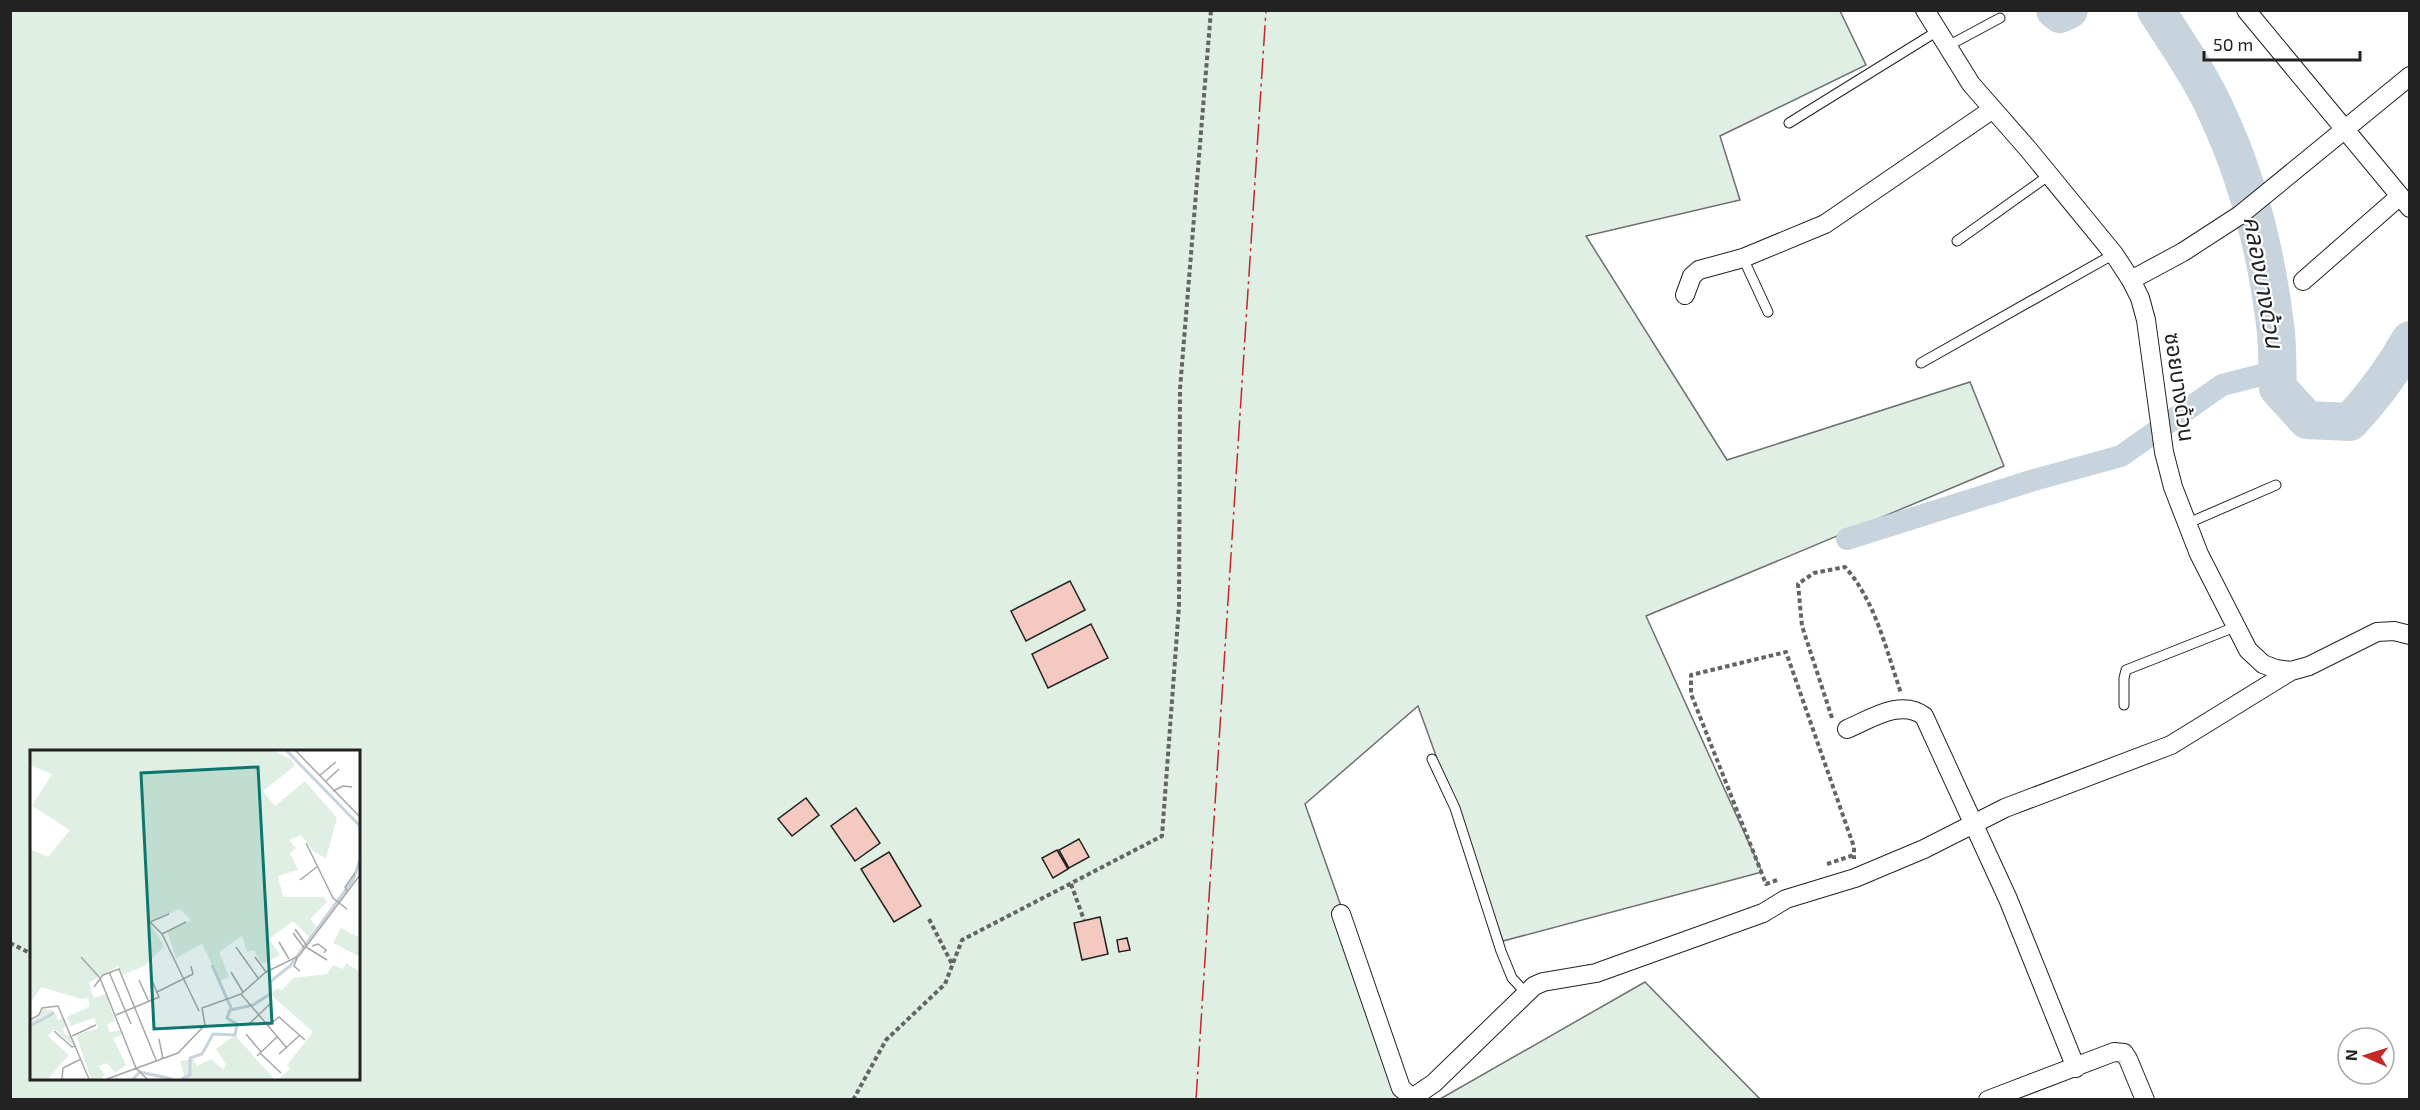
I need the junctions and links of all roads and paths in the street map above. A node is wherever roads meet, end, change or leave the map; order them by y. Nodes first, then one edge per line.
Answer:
1 (1211, 10) edge
2 (1925, 10) edge
3 (2247, 10) edge
4 (2000, 18) dead end
5 (1936, 32) junction
6 (1946, 47) junction
7 (2409, 76) edge
8 (1993, 109) junction
9 (1789, 123) dead end
10 (2346, 129) junction
11 (2048, 176) junction
12 (2404, 202) edge
13 (1957, 241) dead end
14 (2114, 254) junction
15 (1743, 258) junction
16 (2131, 280) junction
17 (2302, 282) dead end
18 (1685, 295) dead end
19 (1768, 312) dead end
20 (1921, 363) dead end
21 (2276, 485) dead end
22 (2186, 524) junction
23 (2235, 627) junction
24 (2409, 634) edge
25 (2292, 671) junction
26 (2124, 705) dead end
27 (1906, 708) junction
28 (1847, 729) joint
29 (1432, 759) dead end
30 (1972, 825) junction
31 (1854, 855) junction
32 (1821, 866) dead end
33 (1788, 877) dead end
34 (1855, 878) junction
35 (1071, 884) junction
36 (1341, 914) dead end
37 (929, 919) dead end
38 (1084, 920) dead end
39 (10, 944) edge
40 (30, 953) edge
41 (952, 965) junction
42 (1526, 993) junction
43 (2076, 1068) junction
44 (853, 1100) edge
45 (1988, 1100) edge
46 (2145, 1100) edge

1 - 35 path
2 - 5 street, ซอยบางด้วน
3 - 10 street
4 - 6 lane
5 - 6 street, ซอยบางด้วน
5 - 9 lane
6 - 8 street, ซอยบางด้วน
7 - 10 street
8 - 11 street, ซอยบางด้วน
8 - 15 street
10 - 12 street
10 - 16 street
11 - 13 lane
11 - 14 street, ซอยบางด้วน
12 - 17 street
14 - 16 street, ซอยบางด้วน
14 - 20 lane
15 - 18 street
15 - 19 lane
16 - 22 street, ซอยบางด้วน
21 - 22 lane
22 - 23 street, ซอยบางด้วน
23 - 25 street, ซอยบางด้วน
23 - 26 lane
24 - 25 street
25 - 30 street
27 - 28 street
27 - 28 path
27 - 30 street
29 - 42 lane
30 - 34 street
30 - 43 street
31 - 32 path
31 - 33 path
31 - 34 path
34 - 42 street
35 - 38 path
35 - 41 path
36 - 42 street
37 - 41 path
39 - 40 path
41 - 44 path
43 - 45 street
43 - 46 street

